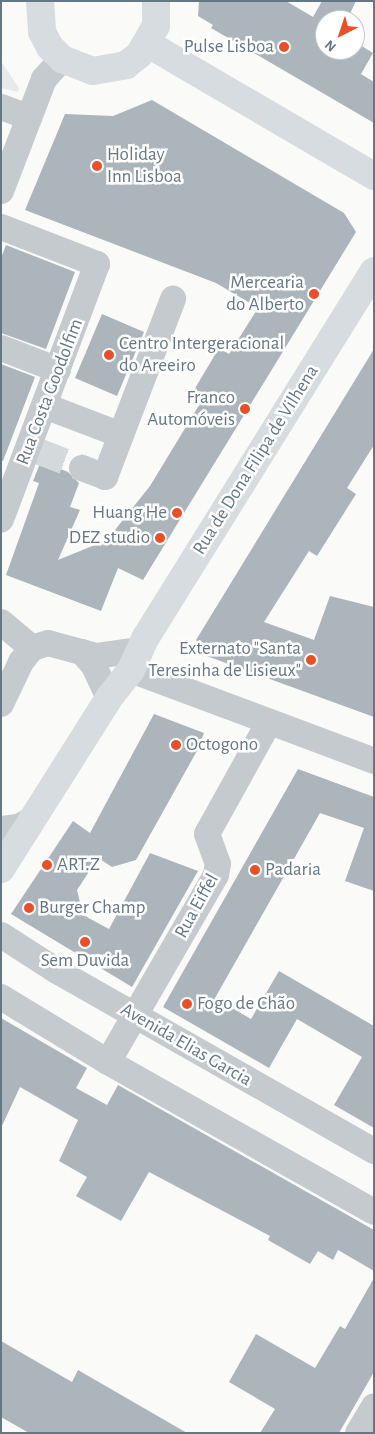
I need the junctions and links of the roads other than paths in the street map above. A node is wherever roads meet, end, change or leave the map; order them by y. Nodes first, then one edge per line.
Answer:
1 (156, 1) edge
2 (33, 6) edge
3 (148, 44) junction
4 (62, 59) junction
5 (1, 106) edge
6 (29, 117) junction
7 (374, 176) edge
8 (1, 191) edge
9 (1, 227) edge
10 (374, 270) edge
11 (172, 299) dead end
12 (1, 348) edge
13 (58, 370) junction
14 (45, 406) junction
15 (121, 435) junction
16 (40, 452) dead end
17 (82, 468) tunnel mouth
18 (10, 469) edge
19 (1, 520) edge
20 (1, 622) edge
21 (32, 648) junction
22 (82, 652) junction
23 (134, 660) junction
24 (109, 698) junction
25 (1, 704) edge
26 (269, 722) junction
27 (374, 761) edge
28 (30, 820) junction
29 (1, 829) edge
30 (1, 869) edge
31 (1, 935) edge
32 (1, 997) edge
33 (134, 1015) junction
34 (108, 1062) junction
35 (374, 1151) edge
36 (374, 1212) edge
37 (374, 1406) edge
38 (358, 1433) edge

1 - 3 street
2 - 4 street
3 - 4 street
3 - 7 street
4 - 6 street
5 - 6 street
6 - 8 street
9 - 13 street, Rua Costa Goodolfim
10 - 23 street, Rua de Dona Filipa de Vilhena
11 - 15 street
12 - 13 street
13 - 14 street, Rua Costa Goodolfim
14 - 15 street
14 - 18 street, Rua Costa Goodolfim
15 - 17 street
16 - 18 street
18 - 19 street, Rua Costa Goodolfim
20 - 21 street
21 - 22 street
21 - 25 street
22 - 23 street
22 - 24 street
23 - 24 street, Rua de Dona Filipa de Vilhena
23 - 26 street
24 - 28 street
26 - 27 street
26 - 33 street, Rua Eiffel
28 - 29 street
28 - 30 street
31 - 33 street, Avenida Elias Garcia
32 - 34 street
33 - 34 street, Rua Eiffel
33 - 35 street, Avenida Elias Garcia
34 - 36 street
37 - 38 street

